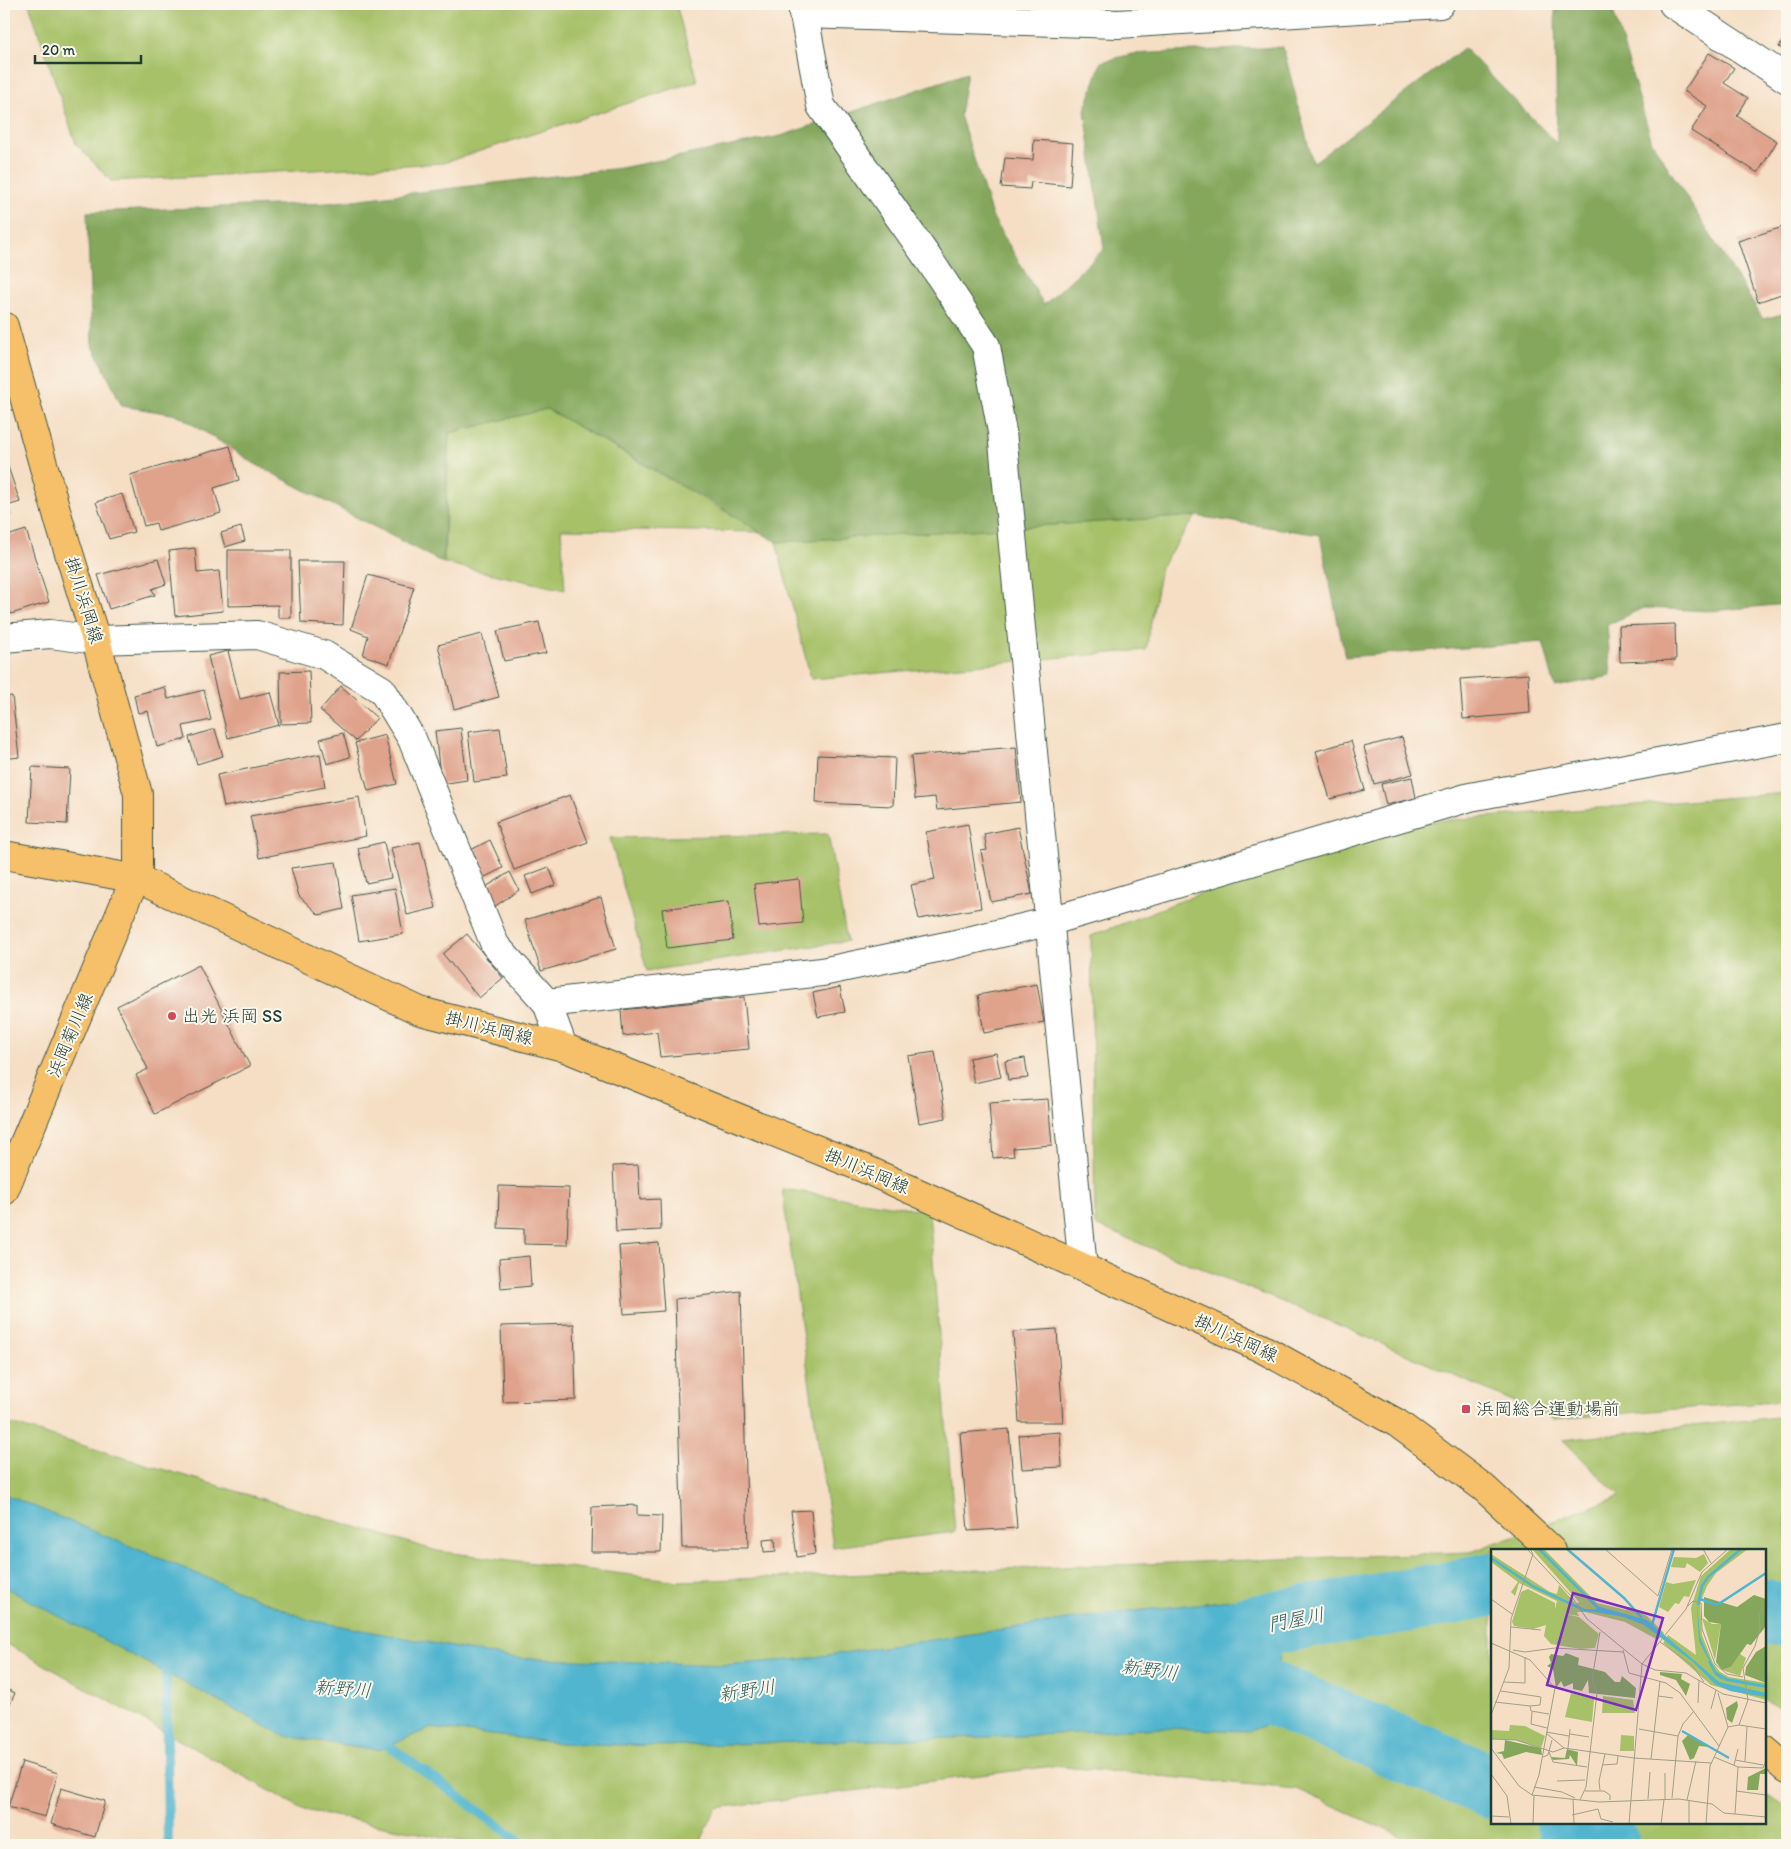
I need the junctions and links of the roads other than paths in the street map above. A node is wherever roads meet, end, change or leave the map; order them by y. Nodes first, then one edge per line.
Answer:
1 (1440, 4) edge
2 (1673, 4) edge
3 (802, 9) edge
4 (1787, 79) edge
5 (4, 326) edge
6 (4, 638) edge
7 (96, 640) junction
8 (1787, 738) edge
9 (4, 855) edge
10 (138, 879) junction
11 (1051, 922) junction
12 (547, 1003) junction
13 (563, 1046) junction
14 (4, 1192) edge
15 (1083, 1268) junction
16 (1548, 1547) edge
17 (1766, 1751) edge
18 (1787, 1770) edge

1 - 3 street
2 - 4 street
3 - 11 street
5 - 7 main road, 掛川浜岡線
6 - 7 street
7 - 10 main road, 掛川浜岡線
7 - 12 street
8 - 11 street
9 - 10 main road, 掛川浜岡線
10 - 13 main road, 掛川浜岡線
10 - 14 main road, 浜岡菊川線
11 - 12 street
11 - 15 street
12 - 13 street
13 - 15 main road, 掛川浜岡線
15 - 16 main road, 掛川浜岡線
17 - 18 main road

